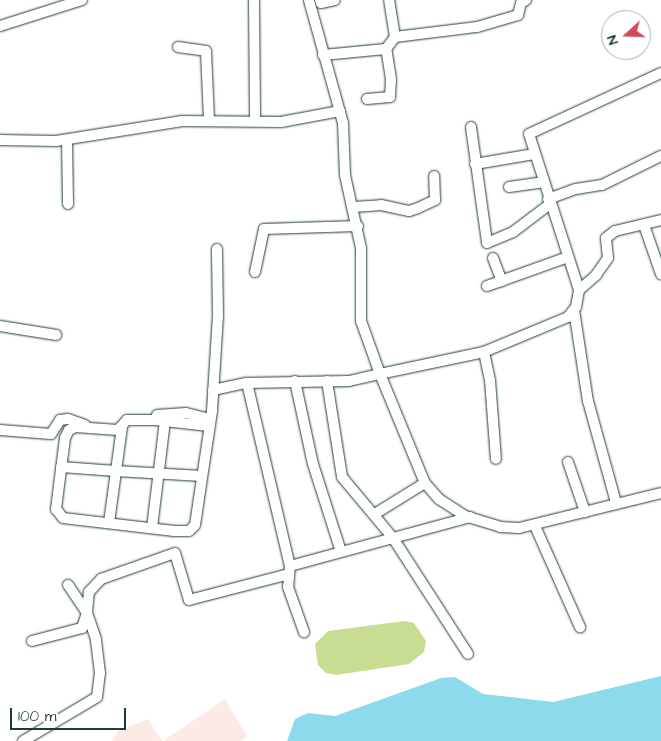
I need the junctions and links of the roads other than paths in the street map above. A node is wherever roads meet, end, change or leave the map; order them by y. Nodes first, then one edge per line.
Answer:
1 (82, 0) edge
2 (254, 0) edge
3 (309, 0) edge
4 (320, 0) edge
5 (335, 0) edge
6 (389, 0) edge
7 (526, 0) edge
8 (0, 26) edge
9 (395, 37) junction
10 (178, 47) dead end
11 (386, 49) junction
12 (324, 55) junction
13 (661, 74) edge
14 (367, 99) dead end
15 (340, 111) junction
16 (209, 121) junction
17 (255, 121) junction
18 (471, 126) dead end
19 (0, 140) edge
20 (67, 140) junction
21 (534, 154) junction
22 (661, 156) edge
23 (476, 164) junction
24 (434, 176) dead end
25 (543, 182) junction
26 (509, 187) dead end
27 (549, 202) junction
28 (68, 204) dead end
29 (354, 207) junction
30 (661, 220) edge
31 (644, 225) junction
32 (358, 226) junction
33 (217, 249) dead end
34 (568, 257) junction
35 (493, 258) dead end
36 (255, 272) dead end
37 (661, 274) edge
38 (502, 281) junction
39 (487, 286) dead end
40 (579, 290) junction
41 (574, 310) junction
42 (0, 326) edge
43 (56, 335) dead end
44 (484, 352) junction
45 (380, 374) junction
46 (295, 380) junction
47 (327, 381) junction
48 (247, 383) junction
49 (213, 390) junction
50 (165, 421) junction
51 (210, 423) junction
52 (122, 426) junction
53 (0, 430) edge
54 (496, 459) dead end
55 (568, 462) dead end
56 (61, 467) junction
57 (116, 471) junction
58 (159, 473) junction
59 (202, 476) junction
60 (425, 483) junction
61 (661, 493) edge
62 (616, 502) junction
63 (378, 512) dead end
64 (584, 512) junction
65 (470, 518) junction
66 (109, 523) junction
67 (535, 526) junction
68 (152, 528) junction
69 (393, 538) junction
70 (341, 552) junction
71 (290, 570) junction
72 (68, 585) dead end
73 (87, 613) junction
74 (580, 627) dead end
75 (304, 632) dead end
76 (32, 641) dead end
77 (468, 654) dead end
78 (23, 741) edge

1 - 8 street
2 - 17 street
3 - 12 street
4 - 5 street
6 - 9 street
7 - 9 street
9 - 11 street
10 - 16 street
11 - 12 street
11 - 14 street
12 - 15 street
13 - 21 street
15 - 17 street
15 - 29 street
16 - 17 street
16 - 20 street
18 - 23 street
19 - 20 street
20 - 28 street
21 - 23 street
21 - 25 street
22 - 27 street
23 - 27 street
24 - 29 street
25 - 26 street
25 - 27 street
27 - 34 street
29 - 32 street
30 - 31 street
31 - 37 street
31 - 40 street
32 - 36 street
32 - 45 street
33 - 49 street
34 - 38 street
34 - 40 street
35 - 38 street
38 - 39 street
40 - 41 street
41 - 44 street
41 - 62 street
42 - 43 street
44 - 45 street
44 - 54 street
45 - 47 street
45 - 60 street
46 - 47 street
46 - 48 street
46 - 70 street
47 - 69 street
48 - 49 street
48 - 71 street
49 - 51 street
50 - 51 street
50 - 52 street
50 - 58 street
51 - 53 street
51 - 59 street
52 - 56 street
52 - 57 street
55 - 64 street
56 - 57 street
56 - 66 street
57 - 58 street
57 - 66 street
58 - 59 street
58 - 68 street
59 - 68 street
60 - 63 street
60 - 65 street
61 - 62 street
62 - 64 street
64 - 67 street
65 - 67 street
65 - 69 street
66 - 68 street
67 - 74 street
69 - 70 street
69 - 77 street
70 - 71 street
71 - 73 street
71 - 75 street
72 - 73 street
73 - 76 street
73 - 78 street

